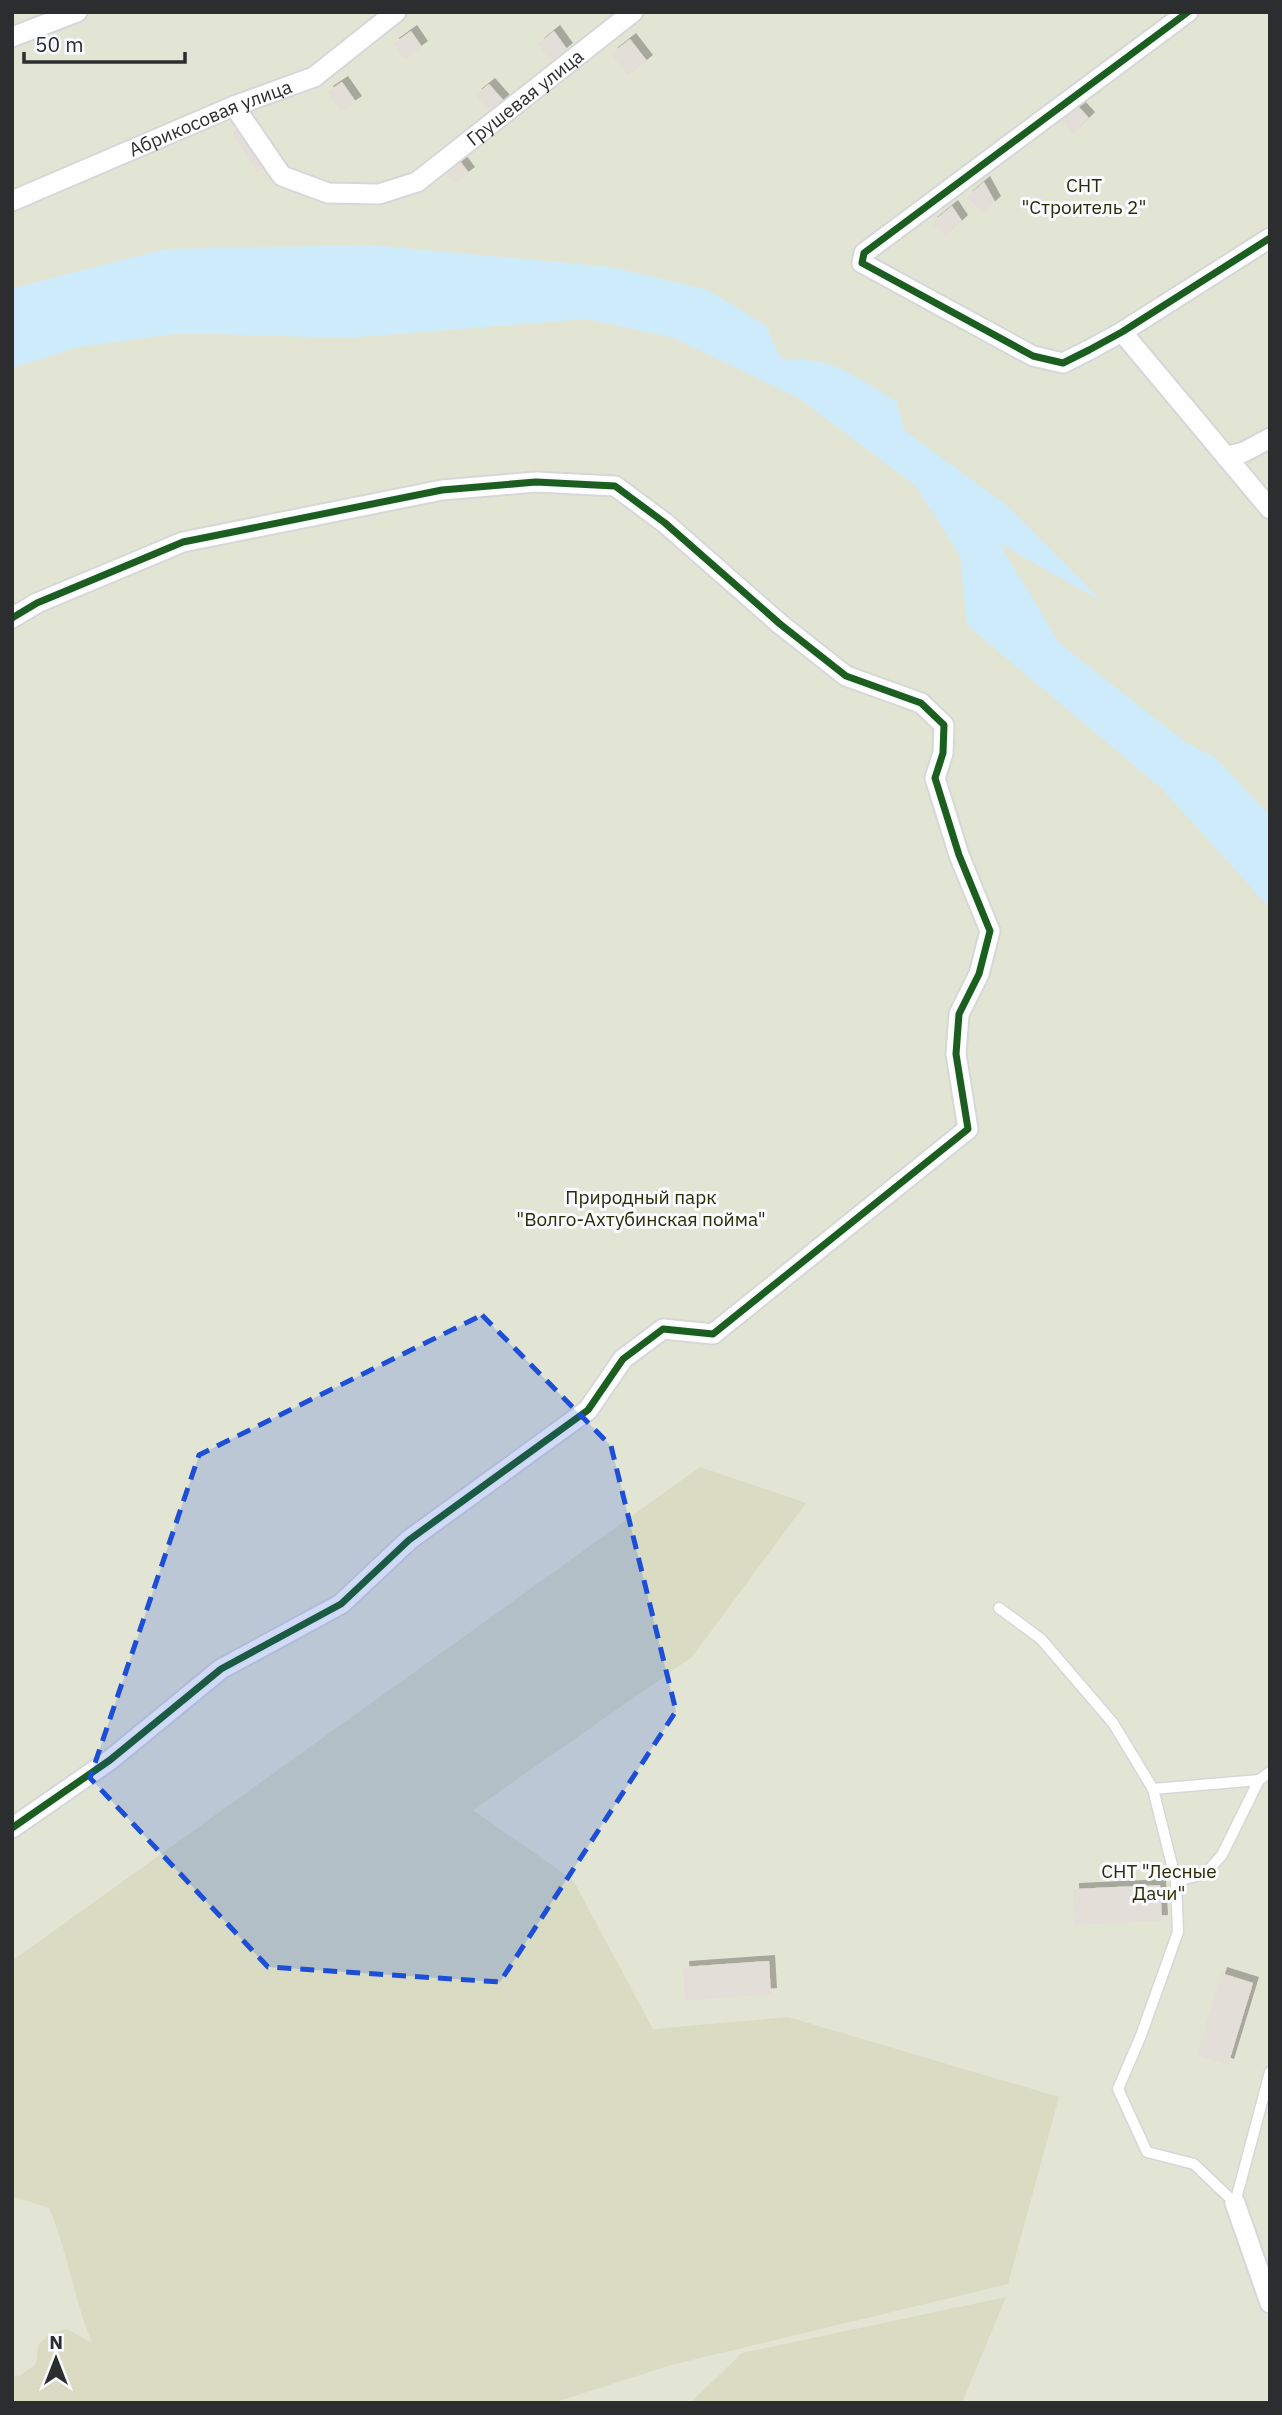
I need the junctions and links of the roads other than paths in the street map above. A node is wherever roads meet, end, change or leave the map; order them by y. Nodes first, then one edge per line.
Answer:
1 (77, 12) edge
2 (396, 12) edge
3 (633, 12) edge
4 (1188, 12) edge
5 (12, 37) edge
6 (234, 106) junction
7 (12, 201) edge
8 (1270, 238) edge
9 (1122, 332) junction
10 (1270, 438) edge
11 (1226, 457) junction
12 (1270, 509) edge
13 (12, 618) edge
14 (999, 1608) dead end
15 (1270, 1772) edge
16 (1259, 1780) junction
17 (1153, 1788) junction
18 (12, 1828) edge
19 (1176, 1881) junction
20 (1270, 2073) edge
21 (1235, 2203) junction
22 (1270, 2303) edge

1 - 5 street
2 - 6 street, Абрикосовая улица
3 - 6 street, Грушевая улица
4 - 9 street
6 - 7 street, Абрикосовая улица
8 - 9 street
9 - 11 street
10 - 11 street
11 - 12 street
13 - 18 street
14 - 17 lane
15 - 16 lane
16 - 17 lane
16 - 19 lane
17 - 19 lane
19 - 21 lane
20 - 21 lane
21 - 22 street

